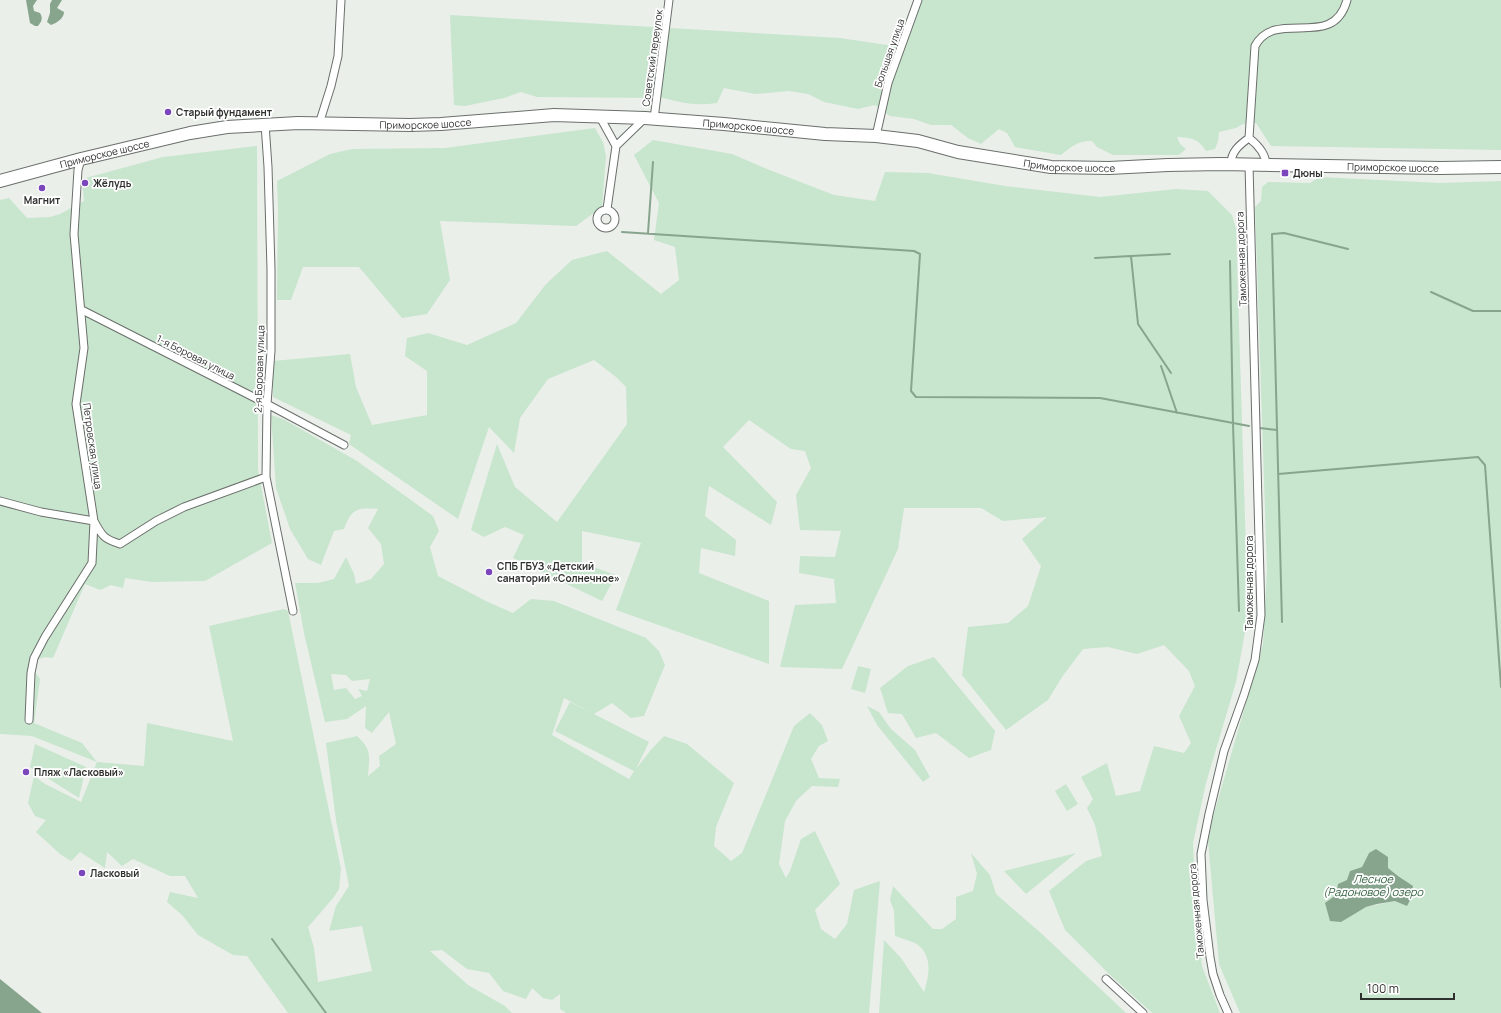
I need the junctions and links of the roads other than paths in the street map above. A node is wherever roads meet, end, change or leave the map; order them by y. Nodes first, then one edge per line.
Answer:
1 (341, 0) edge
2 (669, 0) edge
3 (918, 0) edge
4 (1347, 0) edge
5 (600, 116) junction
6 (649, 118) junction
7 (265, 124) junction
8 (319, 124) junction
9 (876, 136) junction
10 (1249, 138) junction
11 (616, 146) junction
12 (81, 159) junction
13 (1231, 164) junction
14 (1249, 165) junction
15 (1266, 165) junction
16 (1501, 167) edge
17 (0, 181) edge
18 (607, 209) dead end
19 (82, 310) junction
20 (267, 404) junction
21 (344, 445) dead end
22 (266, 477) junction
23 (0, 501) edge
24 (94, 521) junction
25 (293, 611) dead end
26 (29, 720) dead end
27 (1106, 979) dead end
28 (1144, 1013) edge
29 (1228, 1013) edge

1 - 8 street
2 - 6 street, Советский переулок
3 - 9 street, Большая улица
4 - 10 street
5 - 6 main road, Приморское шоссе
5 - 8 main road, Приморское шоссе
5 - 11 street
6 - 9 main road, Приморское шоссе
6 - 11 street
7 - 8 main road, Приморское шоссе
7 - 12 main road, Приморское шоссе
7 - 20 street, 2-я Боровая улица
9 - 13 main road, Приморское шоссе
10 - 13 street
10 - 15 street
11 - 18 street
12 - 17 main road, Приморское шоссе
12 - 19 street, Петровская улица
13 - 14 main road, Приморское шоссе
14 - 15 main road, Приморское шоссе
14 - 29 street, Таможенная дорога
15 - 16 main road, Приморское шоссе
19 - 20 street, 1-я Боровая улица
19 - 24 street, Петровская улица
20 - 21 street, 1-я Боровая улица
20 - 22 street, 2-я Боровая улица
22 - 24 street
22 - 25 street, 2-я Боровая улица
23 - 24 street
24 - 26 street, Петровская улица
27 - 28 street

